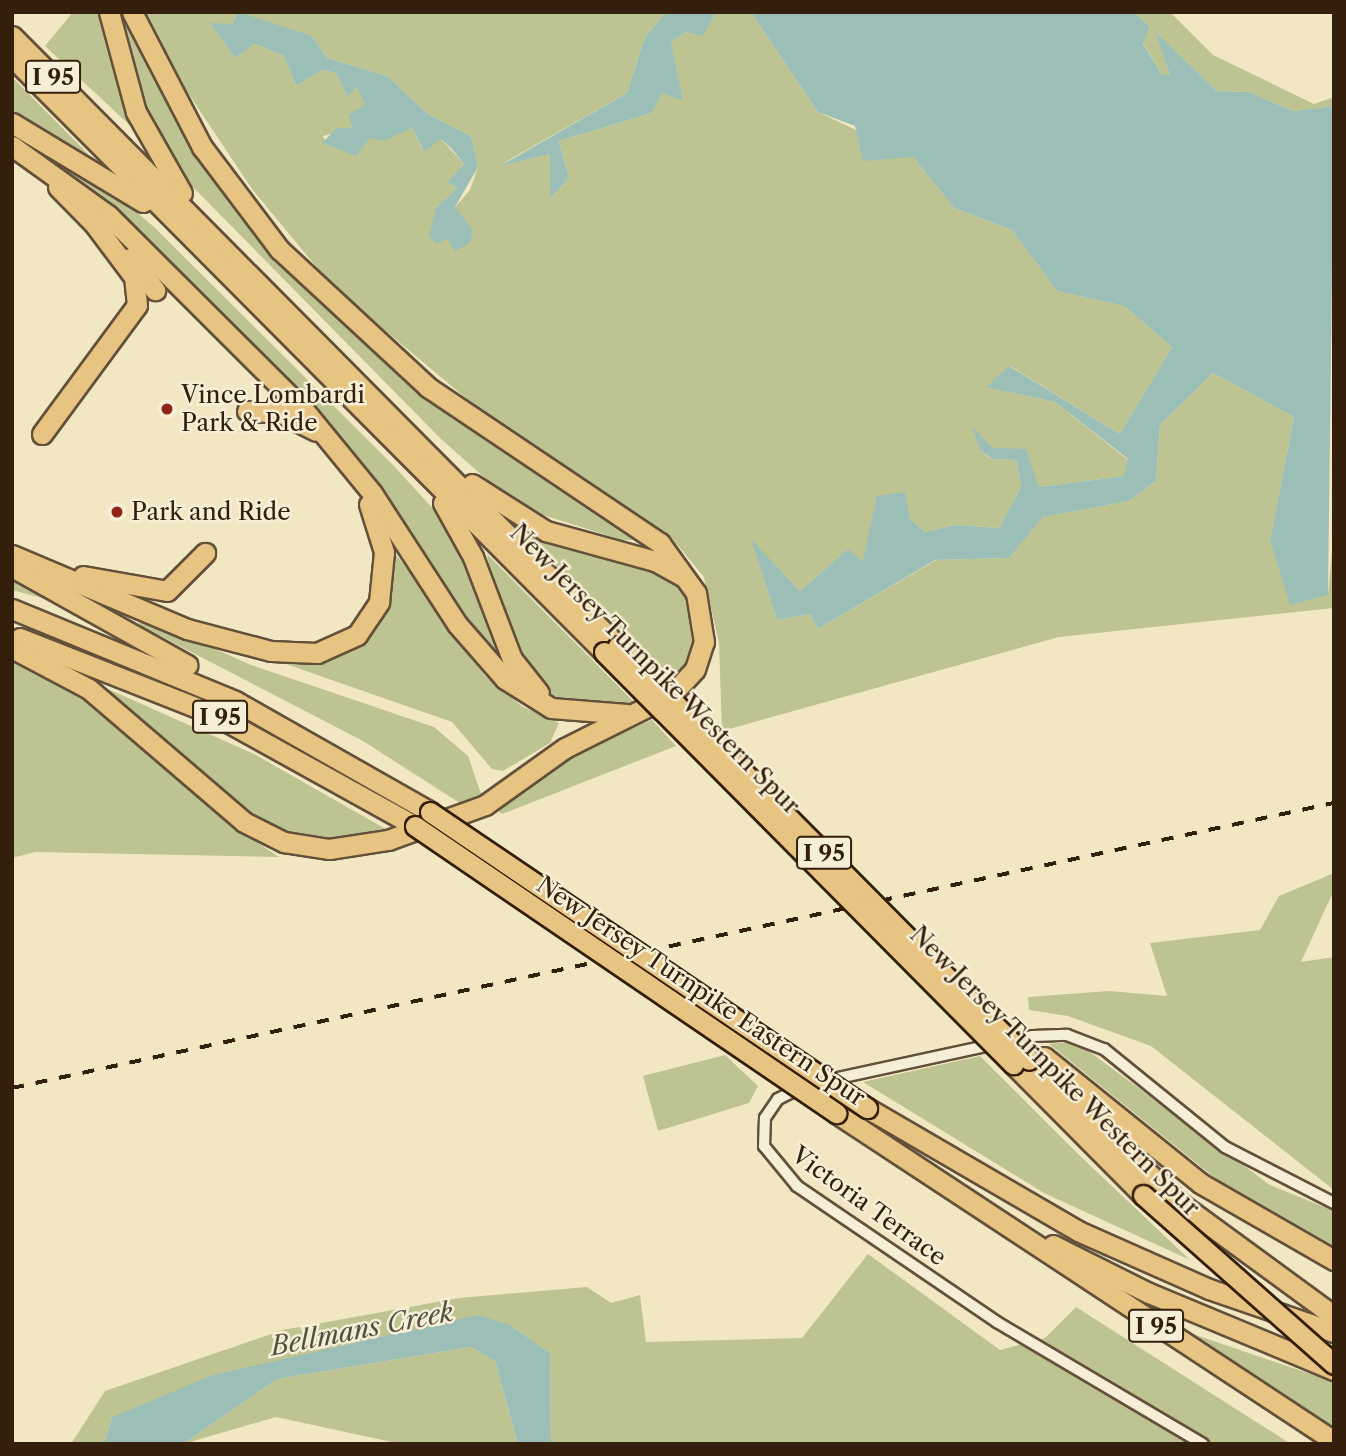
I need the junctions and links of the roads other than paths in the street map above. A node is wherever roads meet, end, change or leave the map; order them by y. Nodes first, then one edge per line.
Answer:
1 (108, 12) edge
2 (132, 12) edge
3 (12, 36) edge
4 (12, 57) edge
5 (12, 123) edge
6 (88, 123) junction
7 (12, 146) edge
8 (32, 157) junction
9 (95, 225) junction
10 (216, 262) junction
11 (261, 287) junction
12 (155, 290) dead end
13 (345, 392) junction
14 (247, 411) dead end
15 (395, 422) junction
16 (42, 434) dead end
17 (325, 438) junction
18 (340, 455) junction
19 (205, 552) dead end
20 (18, 561) edge
21 (691, 583) junction
22 (12, 609) edge
23 (12, 635) edge
24 (12, 648) edge
25 (611, 649) junction
26 (649, 709) junction
27 (568, 712) junction
28 (277, 722) junction
29 (1029, 1060) junction
30 (1334, 1203) edge
31 (980, 1210) junction
32 (1326, 1256) edge
33 (1334, 1316) edge
34 (1334, 1332) edge
35 (1334, 1364) edge
36 (1334, 1370) edge
37 (1334, 1441) edge
38 (1203, 1444) edge

1 - 11 highway
2 - 21 highway
3 - 6 highway, New Jersey Turnpike Western Spur / I 95
4 - 6 highway, New Jersey Turnpike Western Spur / I 95
5 - 10 highway
6 - 10 highway, New Jersey Turnpike Western Spur / I 95
6 - 11 highway, New Jersey Turnpike Western Spur / I 95
7 - 8 highway
8 - 9 highway
8 - 17 highway
9 - 12 highway
9 - 16 highway
10 - 13 highway, New Jersey Turnpike Western Spur / I 95
11 - 15 highway, New Jersey Turnpike Western Spur / I 95
13 - 25 highway, New Jersey Turnpike Western Spur / I 95
13 - 27 highway
14 - 17 highway
15 - 21 highway
15 - 25 highway, New Jersey Turnpike Western Spur / I 95
17 - 18 highway
18 - 20 highway
18 - 27 highway
19 - 20 highway
20 - 28 highway
21 - 26 highway
22 - 28 highway, New Jersey Turnpike Eastern Spur / I 95
23 - 31 highway, New Jersey Turnpike Eastern Spur / I 95, bridge
24 - 26 highway
25 - 29 highway, New Jersey Turnpike Western Spur / I 95, bridge
25 - 29 highway, New Jersey Turnpike Western Spur / I 95, bridge
26 - 27 highway
28 - 34 highway, New Jersey Turnpike Eastern Spur / I 95, bridge
29 - 32 highway
29 - 33 highway, New Jersey Turnpike Western Spur / I 95
29 - 35 highway, New Jersey Turnpike Western Spur / I 95, bridge
30 - 38 street, Victoria Terrace
31 - 36 highway
31 - 37 highway, New Jersey Turnpike Eastern Spur / I 95

